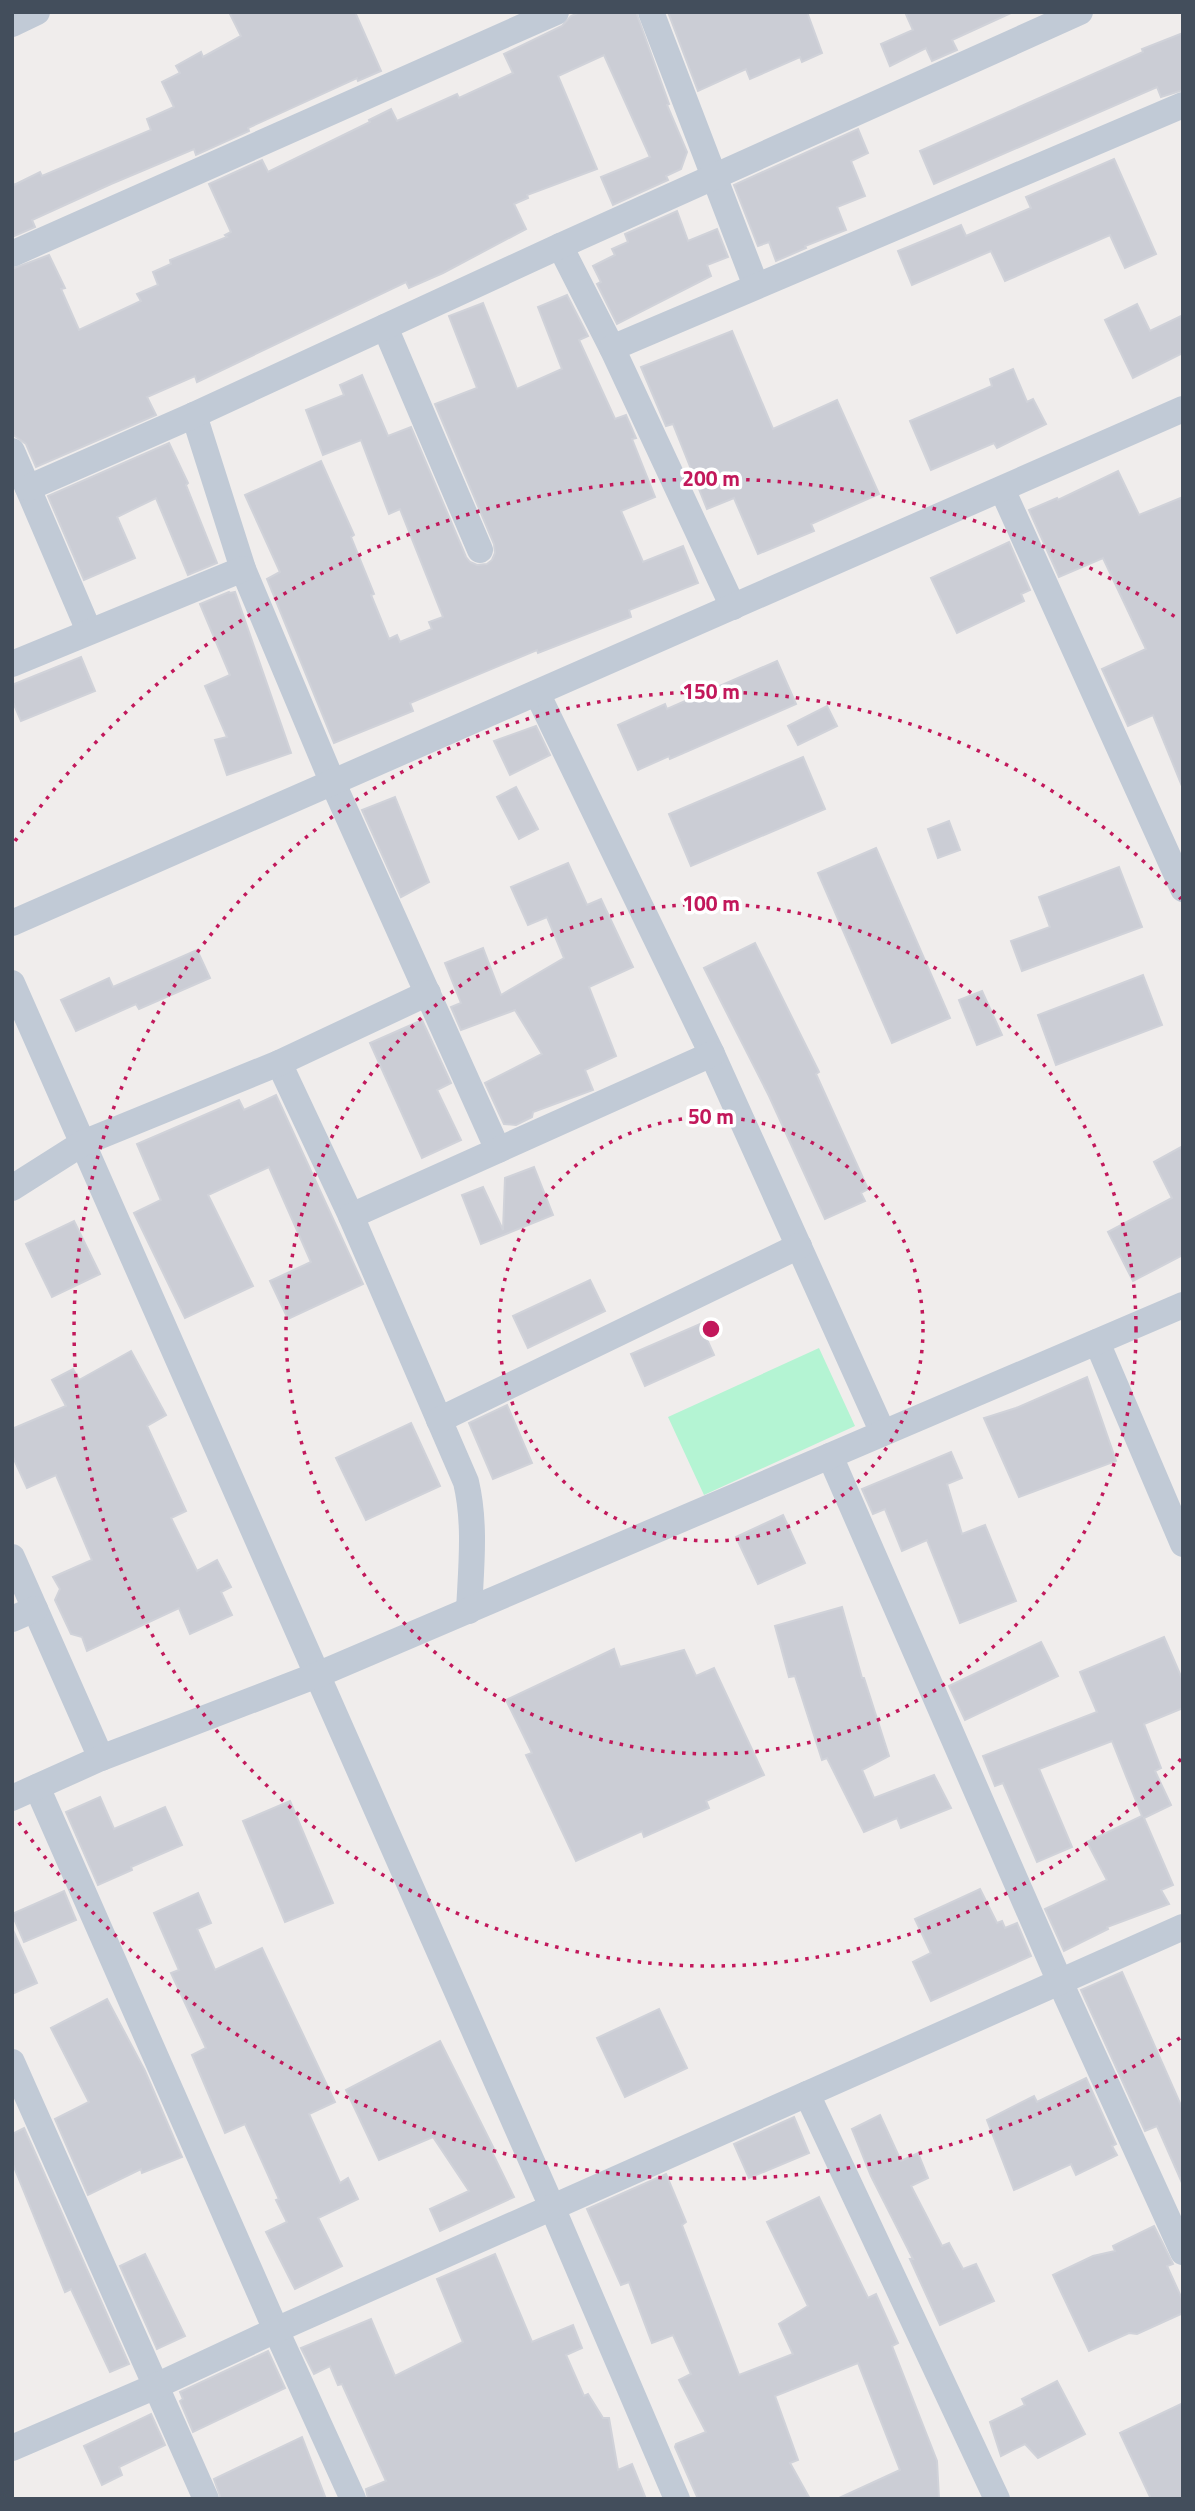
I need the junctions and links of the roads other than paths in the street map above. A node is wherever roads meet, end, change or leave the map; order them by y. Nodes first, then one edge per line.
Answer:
1 (37, 12) edge
2 (556, 12) edge
3 (651, 12) edge
4 (1080, 12) edge
5 (12, 24) edge
6 (1183, 105) edge
7 (714, 178) junction
8 (560, 246) junction
9 (12, 254) edge
10 (756, 286) junction
11 (386, 327) junction
12 (612, 348) junction
13 (1183, 409) edge
14 (194, 415) junction
15 (12, 451) edge
16 (28, 488) junction
17 (1002, 489) junction
18 (480, 550) dead end
19 (243, 569) junction
20 (733, 607) junction
21 (89, 631) junction
22 (12, 664) edge
23 (537, 692) junction
24 (332, 781) junction
25 (1183, 889) edge
26 (12, 923) edge
27 (12, 982) edge
28 (428, 993) junction
29 (712, 1054) junction
30 (279, 1063) junction
31 (83, 1143) junction
32 (498, 1150) junction
33 (12, 1188) edge
34 (351, 1216) junction
35 (799, 1246) junction
36 (1183, 1306) edge
37 (1097, 1342) junction
38 (439, 1420) junction
39 (883, 1433) junction
40 (830, 1456) junction
41 (1183, 1544) edge
42 (12, 1557) edge
43 (469, 1611) junction
44 (24, 1614) edge
45 (317, 1675) junction
46 (101, 1758) junction
47 (37, 1787) junction
48 (12, 1798) edge
49 (1183, 1927) edge
50 (1060, 1982) junction
51 (12, 2062) edge
52 (807, 2094) junction
53 (552, 2207) junction
54 (1183, 2252) edge
55 (276, 2330) junction
56 (156, 2386) junction
57 (12, 2448) edge
58 (206, 2499) edge
59 (353, 2499) edge
60 (677, 2499) edge
61 (997, 2499) edge

1 - 5 street
2 - 9 street
3 - 7 street
4 - 7 street
6 - 10 street
7 - 8 street
7 - 10 street
8 - 11 street
8 - 12 street
10 - 12 street
11 - 14 street
11 - 18 street
12 - 20 street
13 - 17 street
14 - 16 street
14 - 19 street
15 - 16 street
16 - 21 street
17 - 20 street
17 - 25 street
19 - 21 street
19 - 24 street
20 - 23 street
21 - 22 street
23 - 24 street
23 - 29 street
24 - 26 street
24 - 28 street
27 - 31 street
28 - 30 street
28 - 32 street
29 - 32 street
29 - 35 street
30 - 31 street
30 - 34 street
31 - 33 street
31 - 45 street
32 - 34 street
34 - 38 street
35 - 38 street
35 - 39 street
36 - 37 street
37 - 39 street
37 - 41 street
38 - 43 street
39 - 40 street
40 - 43 street
40 - 50 street
42 - 44 street
43 - 45 street
44 - 46 street
45 - 46 street
45 - 53 street
46 - 47 street
47 - 48 street
47 - 55 street
49 - 50 street
50 - 52 street
50 - 54 street
51 - 56 street
52 - 53 street
52 - 61 street
53 - 55 street
53 - 60 street
55 - 56 street
55 - 59 street
56 - 57 street
56 - 58 street

